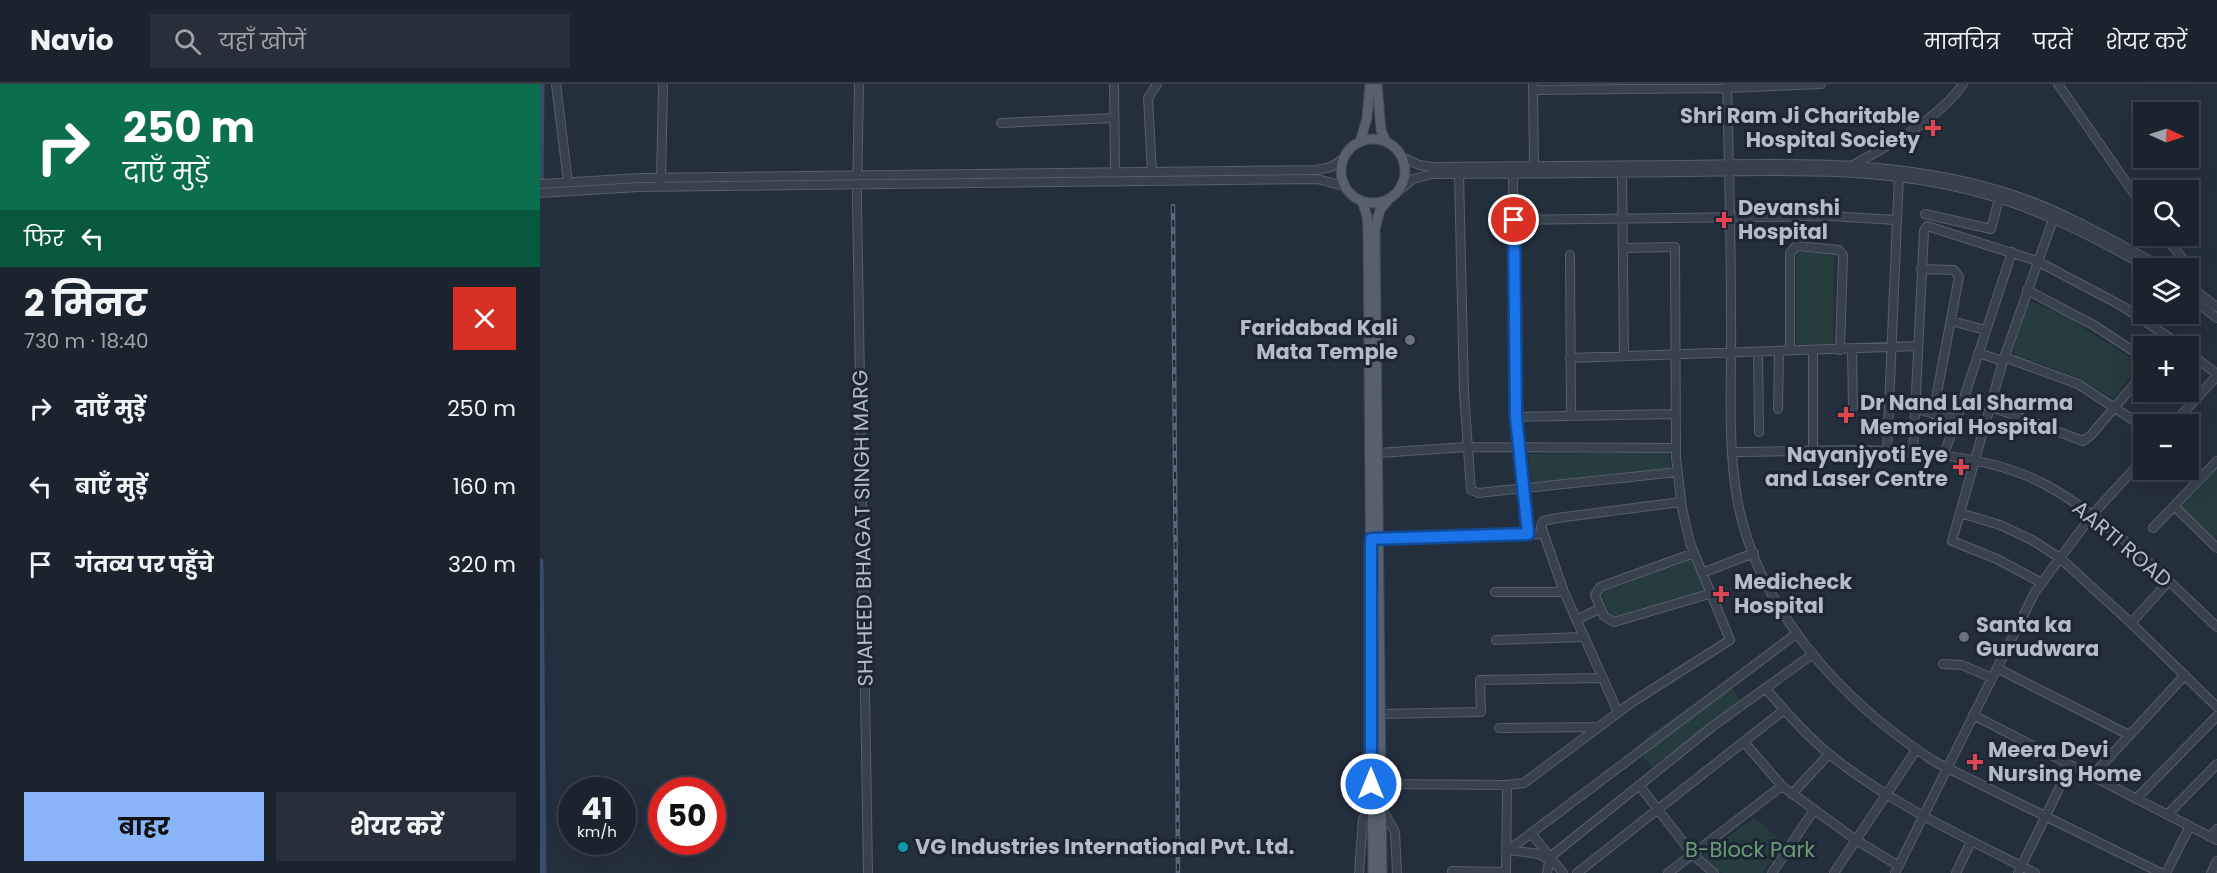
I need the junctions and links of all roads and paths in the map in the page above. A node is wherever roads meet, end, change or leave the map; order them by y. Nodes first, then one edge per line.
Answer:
1 (556, 84) edge
2 (663, 84) edge
3 (859, 84) edge
4 (1114, 84) edge
5 (1157, 84) edge
6 (1370, 84) edge
7 (1377, 84) edge
8 (1821, 84) edge
9 (1963, 84) edge
10 (2058, 84) edge
11 (1727, 86) edge
12 (1533, 87) edge
13 (1585, 87) edge
14 (1114, 118) junction
15 (1001, 123) dead end
16 (1359, 141) junction
17 (1386, 142) junction
18 (1402, 157) junction
19 (1343, 159) junction
20 (1534, 166) junction
21 (1851, 166) junction
22 (1729, 168) junction
23 (1115, 172) junction
24 (1152, 172) junction
25 (1839, 172) junction
26 (1622, 173) junction
27 (1460, 174) junction
28 (1513, 174) junction
29 (1899, 174) junction
30 (859, 175) junction
31 (661, 178) junction
32 (568, 182) junction
33 (540, 184) edge
34 (859, 184) junction
35 (1344, 186) junction
36 (662, 187) junction
37 (1398, 191) junction
38 (2133, 192) edge
39 (540, 193) edge
40 (1999, 199) junction
41 (1388, 200) junction
42 (1362, 201) junction
43 (1925, 214) dead end
44 (2055, 215) junction
45 (1730, 217) junction
46 (1623, 218) junction
47 (1514, 220) junction
48 (1896, 220) junction
49 (2172, 246) edge
50 (1623, 248) junction
51 (2012, 252) junction
52 (1569, 255) dead end
53 (2143, 258) edge
54 (2181, 258) edge
55 (2133, 259) edge
56 (2037, 261) junction
57 (1921, 269) junction
58 (2027, 290) junction
59 (2199, 294) edge
60 (2199, 304) edge
61 (2217, 307) edge
62 (2217, 318) edge
63 (1952, 321) junction
64 (1985, 330) junction
65 (2167, 336) edge
66 (1918, 346) junction
67 (1892, 347) junction
68 (1852, 349) junction
69 (1790, 350) junction
70 (1813, 350) junction
71 (1840, 350) junction
72 (1779, 351) junction
73 (2133, 351) edge
74 (1758, 352) junction
75 (1731, 353) junction
76 (1978, 353) junction
77 (1675, 356) junction
78 (1624, 357) junction
79 (1570, 358) junction
80 (2004, 359) junction
81 (2199, 361) edge
82 (2217, 375) edge
83 (2133, 385) edge
84 (2114, 406) junction
85 (1853, 407) dead end
86 (1992, 407) junction
87 (1778, 409) dead end
88 (1915, 409) junction
89 (1675, 414) junction
90 (1933, 414) junction
91 (2182, 414) edge
92 (1571, 416) junction
93 (1516, 417) junction
94 (1957, 419) junction
95 (2133, 419) edge
96 (1759, 432) dead end
97 (1467, 447) junction
98 (1676, 448) junction
99 (1519, 449) junction
100 (1733, 452) junction
101 (1813, 452) junction
102 (1887, 452) junction
103 (1378, 453) junction
104 (1912, 454) junction
105 (1942, 456) junction
106 (2217, 461) edge
107 (1974, 462) junction
108 (2133, 470) edge
109 (1678, 472) junction
110 (2199, 474) edge
111 (2202, 477) junction
112 (1523, 490) junction
113 (1681, 502) junction
114 (2175, 507) junction
115 (1960, 513) junction
116 (2092, 514) junction
117 (2153, 528) dead end
118 (1528, 534) junction
119 (1543, 534) junction
120 (1375, 539) junction
121 (2216, 545) edge
122 (1694, 553) junction
123 (1754, 553) junction
124 (2060, 558) junction
125 (1702, 573) junction
126 (2169, 581) junction
127 (2042, 583) junction
128 (1495, 592) dead end
129 (1564, 592) junction
130 (1709, 594) junction
131 (1601, 608) junction
132 (1576, 620) junction
133 (2131, 623) junction
134 (2216, 625) edge
135 (1796, 634) junction
136 (1584, 637) junction
137 (1496, 640) dead end
138 (1813, 654) junction
139 (1943, 664) dead end
140 (1997, 668) junction
141 (2185, 675) junction
142 (1603, 678) junction
143 (1992, 678) junction
144 (1765, 688) junction
145 (2217, 707) edge
146 (1784, 710) junction
147 (1618, 712) junction
148 (1381, 714) junction
149 (1974, 715) junction
150 (2217, 716) edge
151 (1598, 727) junction
152 (1499, 728) dead end
153 (2127, 734) junction
154 (1744, 742) junction
155 (1917, 750) junction
156 (1829, 754) junction
157 (2217, 764) edge
158 (2070, 766) junction
159 (1948, 767) junction
160 (2091, 777) junction
161 (1376, 784) junction
162 (1507, 785) junction
163 (1639, 785) junction
164 (1782, 786) junction
165 (1792, 794) junction
166 (1887, 796) junction
167 (2136, 799) junction
168 (1376, 807) junction
169 (1658, 809) junction
170 (1814, 810) junction
171 (2045, 815) junction
172 (2167, 815) junction
173 (1923, 817) junction
174 (2190, 826) junction
175 (2217, 828) edge
176 (1531, 833) junction
177 (2214, 838) edge
178 (1856, 840) junction
179 (1971, 842) junction
180 (1508, 851) junction
181 (1693, 855) junction
182 (1549, 858) junction
183 (1377, 859) junction
184 (2217, 861) edge
185 (1897, 869) edge
186 (2020, 870) edge
187 (1452, 871) dead end
188 (1710, 872) edge
189 (868, 873) edge
190 (1359, 873) edge
191 (1373, 873) edge
192 (1382, 873) edge
193 (1397, 873) edge
194 (1506, 873) edge
195 (1547, 873) edge
196 (1563, 873) edge
197 (1577, 873) edge
198 (1668, 873) edge
199 (1772, 873) edge
200 (1834, 873) edge
201 (1956, 873) edge
202 (2035, 873) edge
203 (2161, 873) edge
204 (2166, 873) edge
205 (2211, 873) edge

1 - 32 street
2 - 31 street
3 - 30 street, SHAHEED BHAGAT SINGH MARG
4 - 14 street
5 - 24 street
6 - 16 main road
7 - 17 main road
8 - 11 street
9 - 21 street
10 - 38 street
11 - 13 street
11 - 22 street
12 - 13 street
12 - 20 street
14 - 15 street
14 - 23 street
16 - 17 main road
16 - 19 main road
17 - 18 main road
18 - 20 street
18 - 37 main road
19 - 24 street
19 - 35 main road
20 - 22 street
21 - 22 street
21 - 25 street
21 - 29 street
22 - 25 street
22 - 26 street
22 - 45 street
23 - 24 street
23 - 30 street
25 - 29 street
26 - 28 street
26 - 46 street
27 - 28 street
27 - 37 street
27 - 97 street
28 - 47 street
29 - 40 street
29 - 44 street
29 - 48 street
30 - 31 street
30 - 34 street, SHAHEED BHAGAT SINGH MARG
31 - 32 street
31 - 36 street
32 - 33 street
34 - 35 street
34 - 36 street
34 - 189 street, SHAHEED BHAGAT SINGH MARG
35 - 42 main road
36 - 39 street
37 - 41 main road
40 - 43 street
40 - 44 street
41 - 42 main road
41 - 103 main road
42 - 120 main road
44 - 53 street
44 - 55 street
44 - 56 street
45 - 46 street
45 - 48 street
45 - 75 street
46 - 47 street
46 - 50 street
47 - 93 street
48 - 67 street
49 - 54 street
50 - 77 street
50 - 78 street
51 - 56 street
51 - 57 street
51 - 64 street
52 - 79 street
56 - 58 street
56 - 65 street
57 - 63 street
57 - 66 street
58 - 73 street
58 - 80 street
59 - 61 street
60 - 62 street
63 - 64 street
63 - 90 street
64 - 76 street
66 - 67 street
66 - 88 street
67 - 68 street
67 - 102 street
68 - 71 street
68 - 85 street
69 - 70 street
69 - 71 street
69 - 72 street
70 - 71 street
70 - 101 street
72 - 74 street
72 - 87 street
74 - 75 street
74 - 96 street
75 - 77 street
75 - 100 street
76 - 80 street
76 - 94 street
77 - 78 street
77 - 89 street
78 - 79 street
79 - 92 street
80 - 84 street
80 - 86 street
81 - 82 street
82 - 91 street
83 - 84 street
84 - 86 street
84 - 95 street
86 - 107 street
88 - 90 street
88 - 104 street
89 - 92 street
89 - 98 street
90 - 94 street
92 - 93 street
93 - 99 street
94 - 105 street
97 - 99 street
97 - 103 street
97 - 112 street
98 - 99 street
98 - 109 street
99 - 112 street
100 - 101 street, AARTI ROAD
100 - 123 street
101 - 102 street, AARTI ROAD
102 - 104 street, AARTI ROAD
103 - 120 main road
104 - 105 street, AARTI ROAD
105 - 107 street, AARTI ROAD
106 - 111 street
107 - 115 street
107 - 116 street, AARTI ROAD
108 - 116 street
109 - 112 street
109 - 113 street
110 - 111 street
111 - 114 street
112 - 118 street
113 - 119 street
113 - 122 street
114 - 117 street
114 - 121 street
115 - 124 street
115 - 127 street
116 - 124 street
116 - 126 street, AARTI ROAD
118 - 119 street
118 - 120 street
119 - 129 street
120 - 148 main road
120 - 161 main road
122 - 125 street
122 - 131 street
123 - 125 street
123 - 135 street
124 - 127 street
124 - 133 street
125 - 130 street
126 - 133 street
126 - 134 street, AARTI ROAD
127 - 140 street
128 - 129 street
129 - 132 street
130 - 131 street
130 - 147 street
131 - 132 street
132 - 136 street
133 - 141 street
135 - 138 street
135 - 176 street
136 - 137 street
136 - 142 street
138 - 144 street
138 - 155 street
139 - 143 street
140 - 143 street
140 - 153 street
141 - 145 street
141 - 153 street
142 - 147 street
142 - 148 street
143 - 149 street
144 - 146 street
144 - 163 street
146 - 154 street
146 - 156 street
147 - 151 street
148 - 161 main road
149 - 158 street
149 - 159 street
150 - 167 street
151 - 152 street
151 - 162 street
153 - 160 street
154 - 164 street
154 - 169 street
155 - 159 street
155 - 166 street
156 - 165 street
156 - 166 street
157 - 172 street
158 - 160 street
158 - 171 street
159 - 171 street
159 - 173 street
160 - 167 street
161 - 162 street
161 - 168 main road
162 - 180 street
163 - 169 street
163 - 182 street
164 - 165 street
164 - 181 street
165 - 170 street
166 - 173 street
166 - 178 street
167 - 172 street
168 - 183 main road
168 - 190 street
168 - 193 street
169 - 181 street
169 - 197 street
170 - 178 street
170 - 199 street
171 - 186 street
171 - 203 street
172 - 174 street
173 - 179 street
173 - 185 street
174 - 177 street
174 - 204 street
175 - 177 street
176 - 180 street
176 - 182 street
178 - 185 street
178 - 200 street
179 - 186 street
179 - 201 street
180 - 182 street
180 - 194 street
181 - 188 street
181 - 198 street
182 - 195 street
182 - 196 street
183 - 191 main road
183 - 192 main road
184 - 205 street
186 - 202 street
187 - 194 street

